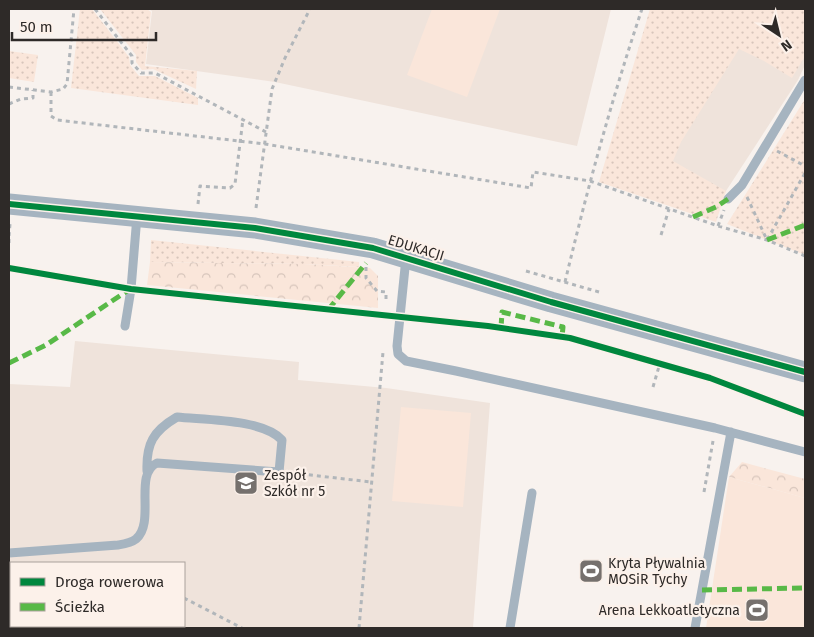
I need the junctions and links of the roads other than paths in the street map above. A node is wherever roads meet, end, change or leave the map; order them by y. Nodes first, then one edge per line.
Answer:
1 (805, 80) edge
2 (728, 198) dead end
3 (9, 204) edge
4 (136, 216) junction
5 (406, 258) junction
6 (125, 326) dead end
7 (805, 372) edge
8 (731, 432) junction
9 (805, 452) edge
10 (147, 472) junction
11 (532, 493) dead end
12 (9, 553) edge
13 (510, 628) edge
14 (695, 628) edge

1 - 2 lane
3 - 4 street, EDUKACJI
4 - 5 street, EDUKACJI
4 - 6 lane
5 - 7 street, EDUKACJI
5 - 8 lane
8 - 9 lane
8 - 14 lane
10 - 10 lane
10 - 12 lane
11 - 13 lane

